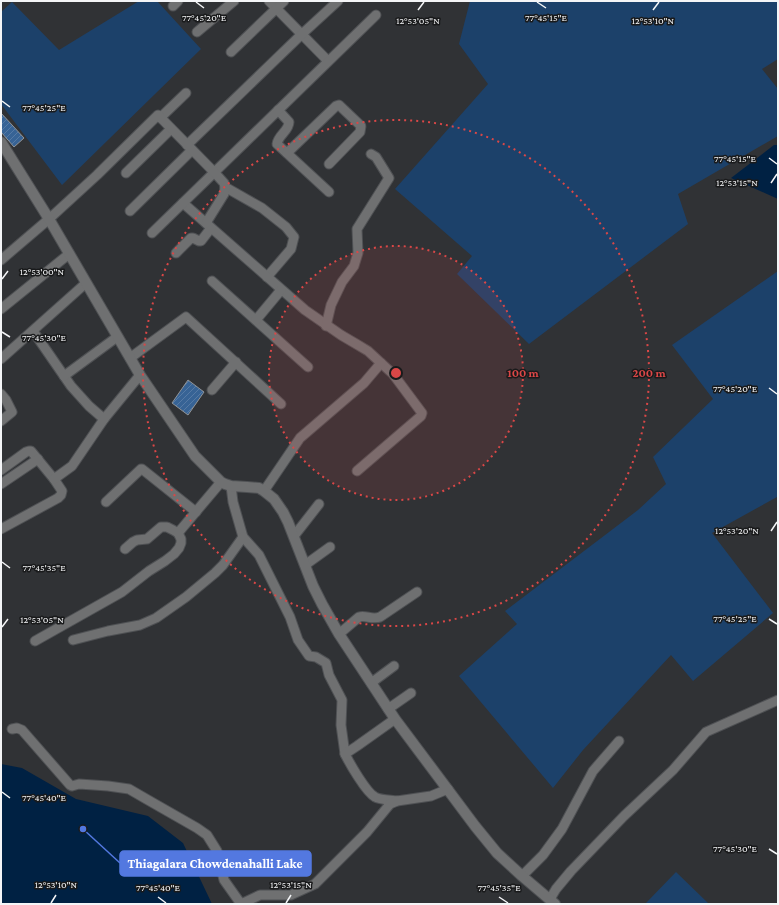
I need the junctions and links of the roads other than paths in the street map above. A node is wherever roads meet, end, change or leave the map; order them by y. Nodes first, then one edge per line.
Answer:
1 (234, 1) edge
2 (269, 1) edge
3 (284, 1) edge
4 (338, 1) edge
5 (276, 8) junction
6 (376, 15) dead end
7 (197, 32) dead end
8 (302, 34) junction
9 (231, 52) dead end
10 (328, 61) junction
11 (186, 92) dead end
12 (278, 110) junction
13 (160, 118) junction
14 (171, 129) junction
15 (1, 142) edge
16 (189, 148) junction
17 (287, 153) junction
18 (371, 154) dead end
19 (329, 164) dead end
20 (214, 172) junction
21 (126, 173) dead end
22 (225, 187) junction
23 (329, 192) dead end
24 (183, 203) junction
25 (130, 211) dead end
26 (50, 219) junction
27 (208, 225) junction
28 (152, 233) dead end
29 (176, 253) dead end
30 (69, 254) junction
31 (1, 260) edge
32 (267, 277) junction
33 (212, 281) dead end
34 (86, 283) junction
35 (282, 290) junction
36 (1, 309) edge
37 (256, 320) junction
38 (326, 326) junction
39 (33, 331) junction
40 (117, 337) junction
41 (130, 358) junction
42 (1, 359) edge
43 (236, 362) junction
44 (382, 363) junction
45 (308, 367) dead end
46 (140, 375) junction
47 (64, 376) junction
48 (212, 390) dead end
49 (1, 394) edge
50 (281, 404) dead end
51 (104, 419) junction
52 (1, 421) edge
53 (38, 459) junction
54 (1, 470) edge
55 (357, 471) dead end
56 (54, 479) junction
57 (221, 482) junction
58 (1, 484) edge
59 (231, 486) junction
60 (264, 491) junction
61 (106, 502) dead end
62 (319, 504) dead end
63 (196, 512) junction
64 (1, 529) edge
65 (178, 533) junction
66 (294, 536) junction
67 (243, 537) junction
68 (330, 547) dead end
69 (125, 549) dead end
70 (305, 565) junction
71 (417, 592) dead end
72 (339, 634) junction
73 (73, 640) dead end
74 (35, 641) dead end
75 (394, 666) dead end
76 (371, 683) junction
77 (411, 693) dead end
78 (778, 700) edge
79 (388, 709) junction
80 (395, 719) junction
81 (12, 729) dead end
82 (619, 741) dead end
83 (345, 754) junction
84 (448, 789) junction
85 (397, 801) junction
86 (522, 876) junction
87 (552, 902) edge

1 - 7 street
2 - 5 street
3 - 5 street
4 - 8 street
5 - 8 street
5 - 9 street
6 - 10 street
8 - 10 street
8 - 16 street
10 - 12 street
11 - 13 street
12 - 17 street
12 - 20 street
13 - 14 street
13 - 26 street
14 - 16 street
14 - 21 street
15 - 26 street
16 - 20 street
16 - 25 street
17 - 19 street
17 - 23 street
18 - 38 street
20 - 22 street
20 - 24 street
22 - 27 street
22 - 32 street
24 - 27 street
24 - 28 street
26 - 30 street
26 - 31 street
27 - 29 street
27 - 32 street
30 - 34 street
30 - 36 street
32 - 35 street
33 - 37 street
34 - 39 street
34 - 40 street
35 - 37 street
35 - 38 street
37 - 45 street
38 - 44 street
39 - 42 street
39 - 47 street
40 - 41 street
40 - 47 street
41 - 43 street
41 - 46 street
43 - 48 street
43 - 50 street
44 - 55 street
44 - 60 street
46 - 51 street
46 - 57 street
47 - 51 street
49 - 52 street
51 - 56 street
53 - 54 street
53 - 56 street
53 - 58 street
56 - 64 street
57 - 59 street
57 - 63 street
59 - 60 street
59 - 67 street
60 - 66 street
61 - 63 street
62 - 66 street
63 - 65 street
65 - 69 street
65 - 74 street
66 - 70 street
67 - 73 street
67 - 83 street
68 - 70 street
70 - 72 street
71 - 72 street
72 - 76 street
75 - 76 street
76 - 79 street
77 - 79 street
78 - 87 street
79 - 80 street
80 - 83 street
80 - 84 street
81 - 85 street
82 - 86 street
83 - 85 street
84 - 85 street
84 - 86 street
86 - 87 street

